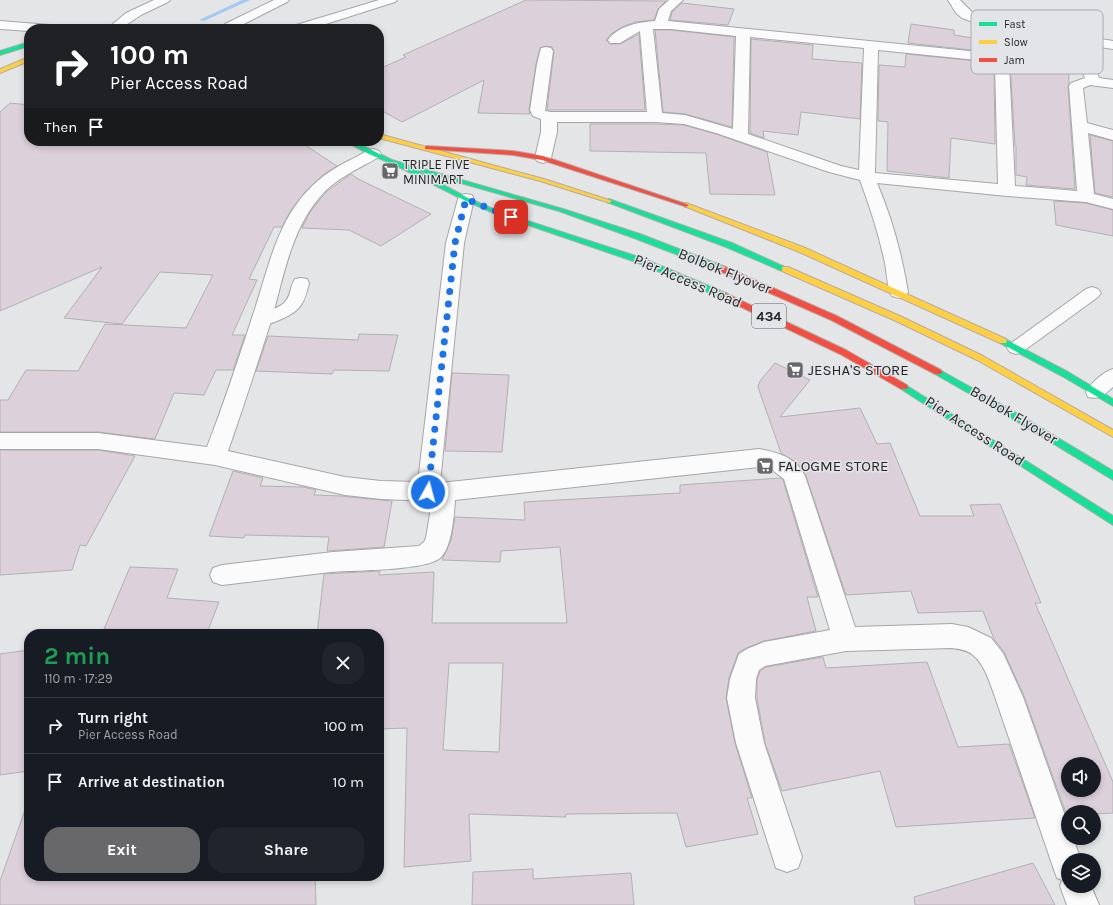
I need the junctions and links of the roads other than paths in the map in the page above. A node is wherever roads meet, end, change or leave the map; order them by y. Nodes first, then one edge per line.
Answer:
1 (283, 0) edge
2 (391, 0) edge
3 (677, 0) edge
4 (954, 0) edge
5 (157, 1) edge
6 (971, 16) edge
7 (119, 24) edge
8 (237, 24) edge
9 (313, 24) edge
10 (0, 25) edge
11 (653, 26) junction
12 (24, 27) edge
13 (743, 33) junction
14 (615, 40) dead end
15 (1103, 43) edge
16 (871, 45) junction
17 (1113, 45) edge
18 (24, 46) edge
19 (546, 51) dead end
20 (0, 53) edge
21 (971, 55) edge
22 (24, 61) edge
23 (0, 71) edge
24 (1002, 74) edge
25 (1091, 74) edge
26 (1093, 81) junction
27 (1113, 84) edge
28 (549, 117) junction
29 (655, 117) junction
30 (1079, 126) junction
31 (1113, 135) edge
32 (384, 137) edge
33 (740, 137) junction
34 (357, 146) edge
35 (427, 148) junction
36 (372, 154) junction
37 (543, 158) junction
38 (398, 164) junction
39 (867, 177) junction
40 (1007, 191) junction
41 (1086, 197) junction
42 (466, 199) junction
43 (1113, 204) edge
44 (301, 283) dead end
45 (899, 292) junction
46 (1092, 292) dead end
47 (262, 320) junction
48 (1016, 348) junction
49 (1113, 376) edge
50 (1095, 392) junction
51 (1113, 403) edge
52 (1113, 434) edge
53 (0, 442) edge
54 (215, 457) junction
55 (1113, 476) edge
56 (437, 492) junction
57 (1113, 521) edge
58 (222, 575) dead end
59 (846, 638) junction
60 (1063, 853) edge
61 (787, 857) dead end
62 (1078, 893) edge
63 (1083, 905) edge

1 - 8 lane
2 - 9 lane
3 - 11 street
4 - 6 street
5 - 7 lane
10 - 12 street
11 - 13 street
11 - 14 street
11 - 29 street
13 - 16 street
13 - 33 street
15 - 17 street
16 - 21 street
16 - 39 street
18 - 20 main road
19 - 28 street
22 - 23 main road
24 - 40 street
25 - 26 street
26 - 27 street
26 - 30 street
28 - 29 street
28 - 37 street
29 - 33 street
30 - 31 street
30 - 41 street
32 - 35 main road
33 - 39 street
34 - 36 main road, Pier Access Road / 434
35 - 37 main road
35 - 52 main road, Bolbok Flyover
36 - 38 main road, Pier Access Road / 434
36 - 47 street
37 - 45 main road
38 - 42 main road, Pier Access Road / 434
38 - 55 main road, Bolbok Flyover / 434
39 - 40 street
39 - 45 street
40 - 41 street
41 - 43 street
42 - 56 street
42 - 57 main road, Pier Access Road / 434
44 - 47 lane
45 - 48 main road
46 - 48 lane
47 - 54 street
48 - 50 main road
49 - 50 lane
50 - 51 main road
53 - 54 street
54 - 56 street
56 - 58 street
56 - 59 street
59 - 60 street
59 - 61 street
62 - 63 street

